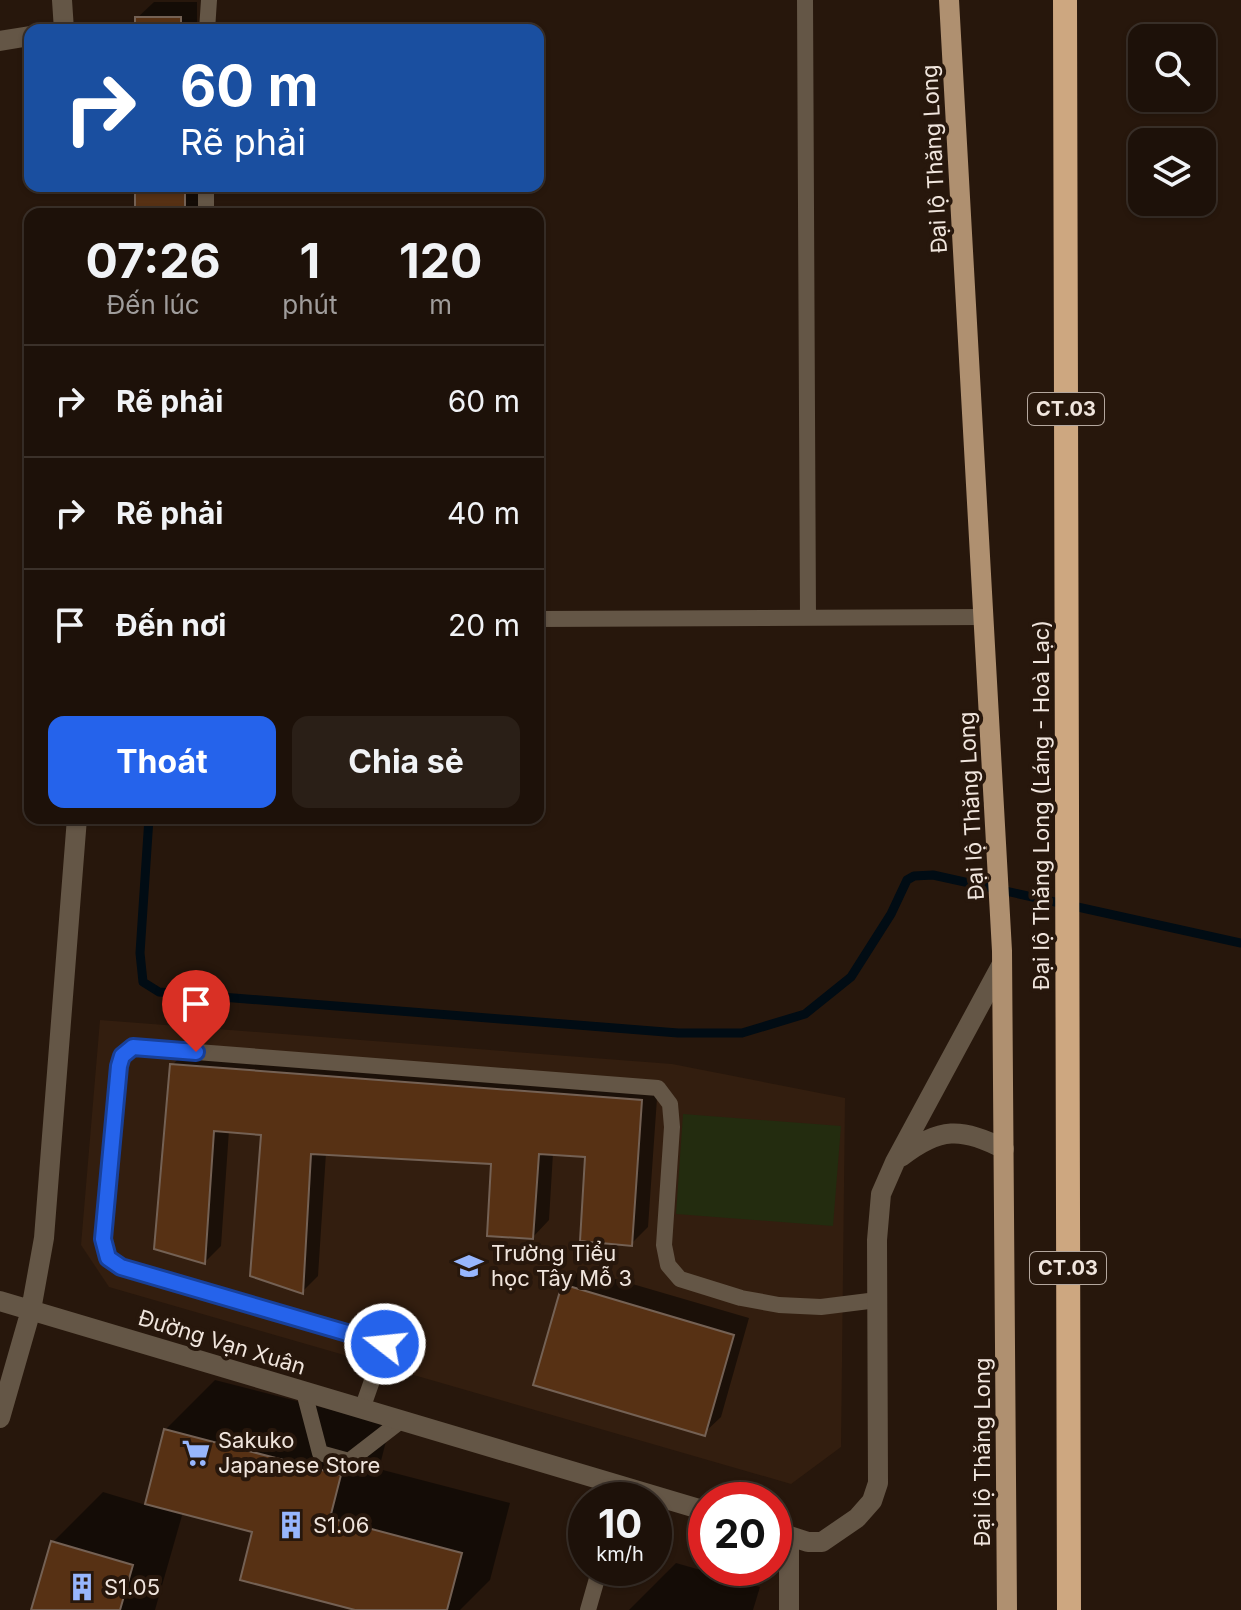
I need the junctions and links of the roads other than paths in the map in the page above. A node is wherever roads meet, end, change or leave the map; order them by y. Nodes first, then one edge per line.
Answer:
1 (62, 0) edge
2 (209, 0) edge
3 (805, 0) edge
4 (949, 0) edge
5 (1065, 0) edge
6 (64, 24) edge
7 (207, 24) edge
8 (24, 37) edge
9 (0, 41) edge
10 (984, 617) junction
11 (808, 618) junction
12 (544, 619) edge
13 (77, 824) edge
14 (1002, 957) junction
15 (1004, 1149) junction
16 (895, 1162) junction
17 (877, 1300) junction
18 (0, 1301) edge
19 (31, 1310) junction
20 (304, 1392) junction
21 (362, 1409) junction
22 (0, 1418) edge
23 (402, 1420) junction
24 (589, 1482) edge
25 (792, 1537) edge
26 (595, 1586) edge
27 (786, 1586) edge
28 (588, 1610) edge
29 (789, 1610) edge
30 (1007, 1610) edge
31 (1069, 1610) edge

1 - 6 street
2 - 7 lane
3 - 11 lane
4 - 10 main road, Đại lộ Thăng Long
5 - 31 highway, Đại lộ Thăng Long (Láng - Hoà Lạc) / CT.03
8 - 9 street
10 - 11 lane
10 - 14 main road, Đại lộ Thăng Long
11 - 12 lane
13 - 19 street
14 - 15 main road, Đại lộ Thăng Long
14 - 16 street
15 - 16 street
15 - 30 main road, Đại lộ Thăng Long
16 - 17 street
17 - 21 lane
17 - 25 street
18 - 19 street, Đường Vạn Xuân
19 - 20 street, Đường Vạn Xuân
19 - 22 street
20 - 21 street, Đường Vạn Xuân
20 - 23 lane
21 - 23 street, Đường Vạn Xuân
23 - 24 street, Đường Vạn Xuân
26 - 28 lane
27 - 29 street

